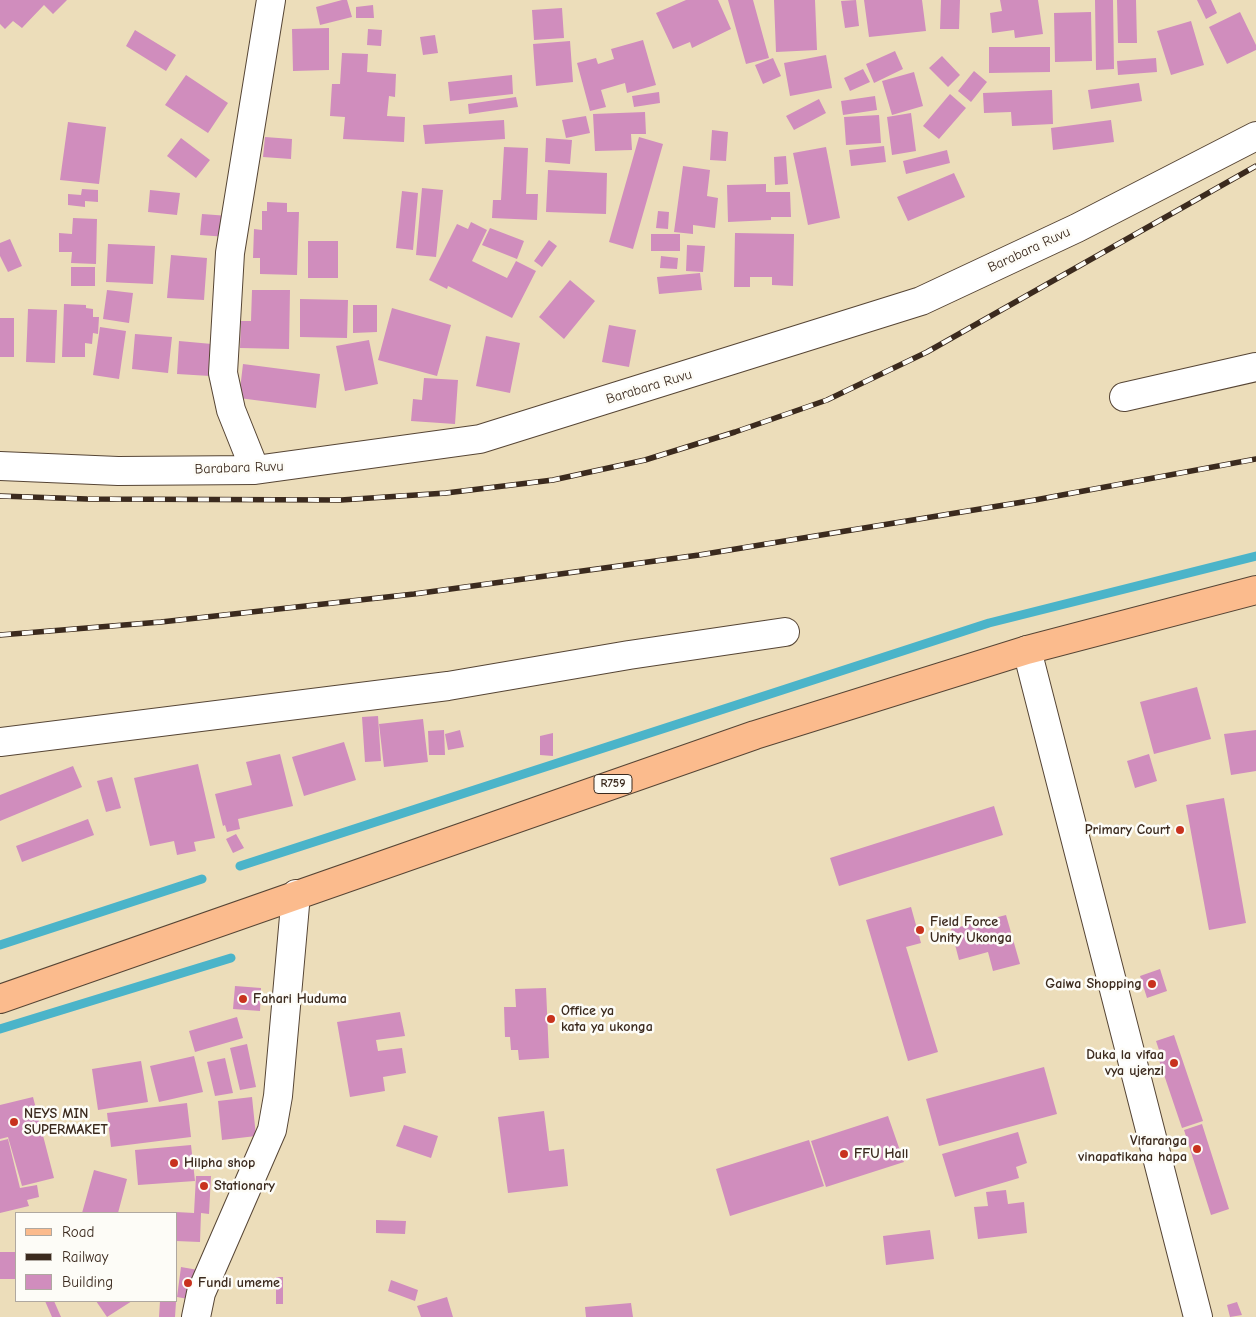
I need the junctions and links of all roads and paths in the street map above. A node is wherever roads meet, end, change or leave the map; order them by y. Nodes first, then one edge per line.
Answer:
1 (271, 0) edge
2 (1256, 136) edge
3 (1256, 367) edge
4 (1124, 397) dead end
5 (6, 461) edge
6 (255, 470) junction
7 (1256, 590) edge
8 (785, 632) dead end
9 (1027, 650) junction
10 (0, 742) edge
11 (296, 894) junction
12 (0, 999) edge
13 (196, 1317) edge
14 (1198, 1317) edge

1 - 6 street
2 - 6 street, Barabara Ruvu
3 - 4 street
5 - 6 street, Barabara Ruvu
7 - 9 main road, R759
8 - 10 street
9 - 11 main road, R759
9 - 14 street
11 - 12 main road, R759
11 - 13 street

